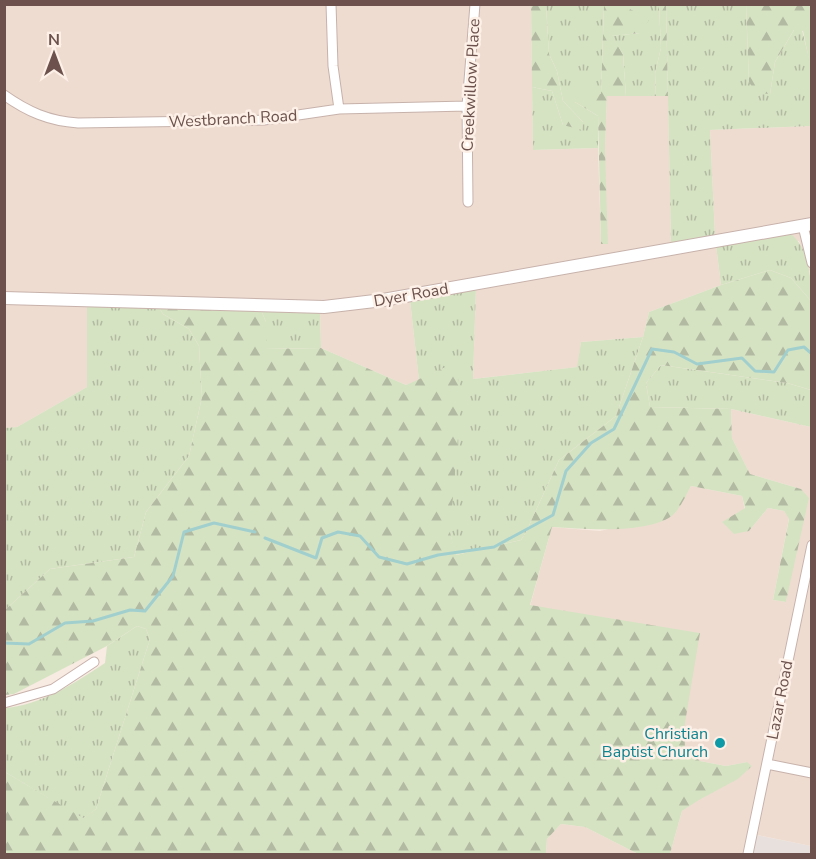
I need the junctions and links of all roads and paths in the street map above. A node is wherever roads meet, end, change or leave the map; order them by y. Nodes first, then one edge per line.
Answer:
1 (331, 4) edge
2 (474, 4) edge
3 (4, 95) edge
4 (467, 106) junction
5 (339, 109) junction
6 (468, 202) dead end
7 (807, 225) edge
8 (812, 263) edge
9 (4, 298) edge
10 (812, 545) edge
11 (94, 662) dead end
12 (4, 703) edge
13 (767, 764) junction
14 (812, 773) edge
15 (748, 855) edge

1 - 5 street
2 - 4 street, Creekwillow Place
3 - 5 street, Westbranch Road
4 - 5 street, Westbranch Road
4 - 6 street, Creekwillow Place
7 - 8 street
7 - 9 street, Dyer Road
10 - 13 street, Lazar Road
11 - 12 street
13 - 14 street
13 - 15 street, Lazar Road

